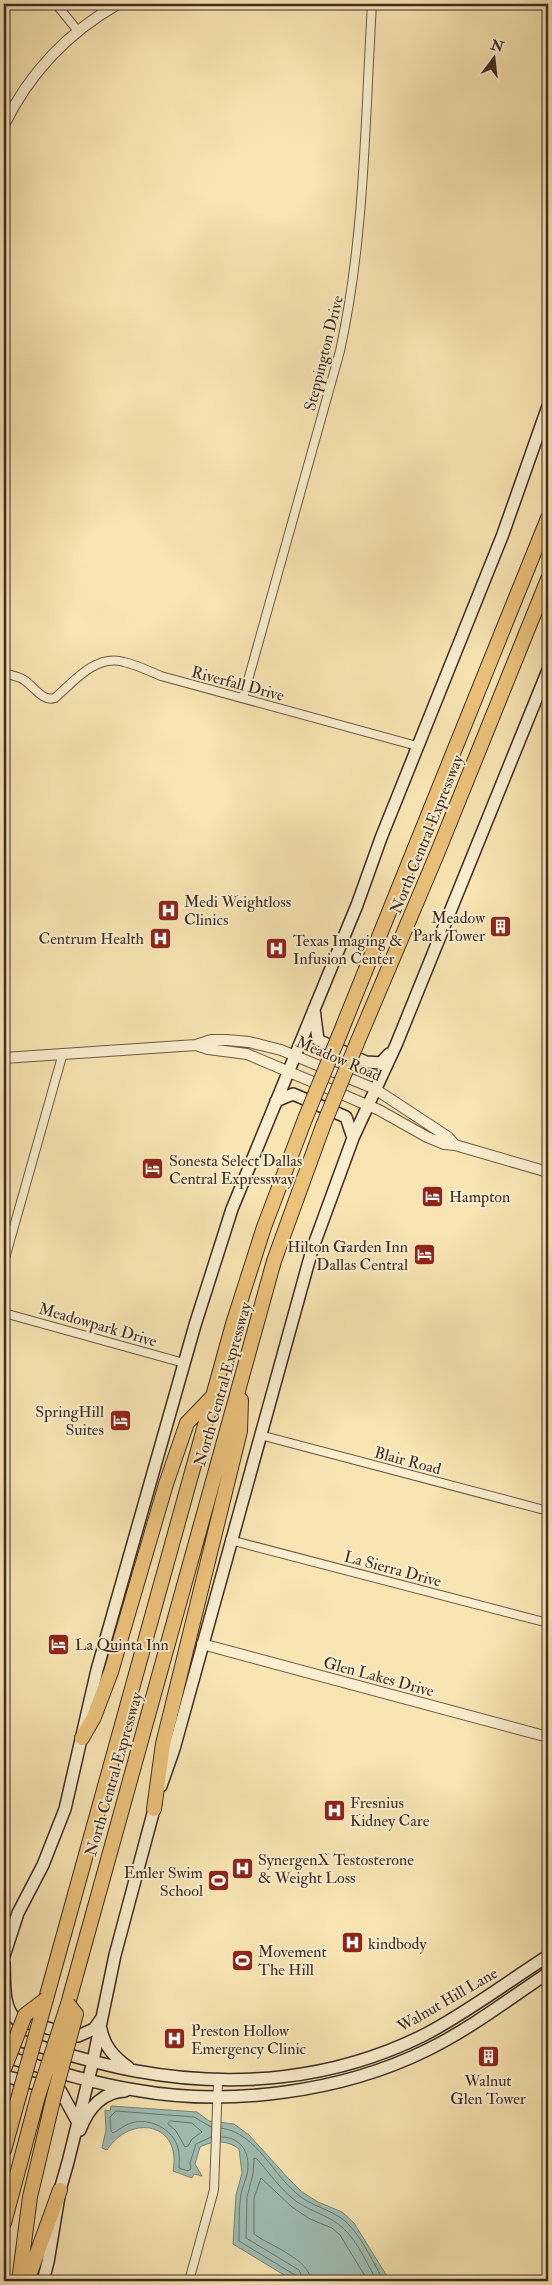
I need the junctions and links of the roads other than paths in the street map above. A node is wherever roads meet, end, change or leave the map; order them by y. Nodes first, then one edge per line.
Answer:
1 (56, 4) edge
2 (118, 4) edge
3 (372, 4) edge
4 (78, 31) junction
5 (4, 125) edge
6 (548, 406) edge
7 (548, 518) edge
8 (548, 579) edge
9 (548, 670) edge
10 (4, 673) edge
11 (243, 698) junction
12 (417, 746) junction
13 (314, 1007) junction
14 (196, 1045) junction
15 (396, 1045) junction
16 (63, 1053) junction
17 (294, 1055) junction
18 (4, 1058) edge
19 (288, 1070) junction
20 (375, 1089) junction
21 (276, 1101) junction
22 (368, 1105) junction
23 (353, 1138) junction
24 (455, 1145) junction
25 (548, 1172) edge
26 (4, 1262) edge
27 (4, 1313) edge
28 (184, 1363) junction
29 (242, 1374) junction
30 (213, 1396) junction
31 (260, 1435) junction
32 (548, 1511) edge
33 (230, 1540) junction
34 (548, 1623) edge
35 (202, 1644) junction
36 (548, 1737) edge
37 (82, 1738) junction
38 (154, 1809) junction
39 (4, 1956) edge
40 (548, 1956) edge
41 (4, 1963) edge
42 (527, 1969) junction
43 (548, 1973) edge
44 (534, 1982) junction
45 (46, 1999) junction
46 (68, 2004) junction
47 (101, 2022) junction
48 (4, 2036) edge
49 (4, 2056) edge
50 (369, 2058) junction
51 (93, 2061) junction
52 (4, 2069) edge
53 (134, 2071) junction
54 (373, 2072) junction
55 (4, 2076) edge
56 (88, 2080) junction
57 (218, 2081) junction
58 (135, 2090) junction
59 (217, 2096) junction
60 (78, 2122) junction
61 (4, 2150) edge
62 (68, 2162) junction
63 (60, 2190) junction
64 (4, 2223) edge
65 (19, 2281) edge
66 (27, 2281) edge
67 (43, 2281) edge
68 (189, 2281) edge

1 - 4 street
2 - 4 street
3 - 11 street, Steppington Drive
4 - 5 street
6 - 12 main road
7 - 30 highway, North Central Expressway, bridge
8 - 29 highway, North Central Expressway, bridge
9 - 15 main road
10 - 11 street, Riverfall Drive
11 - 12 street, Riverfall Drive
12 - 13 main road
13 - 15 main road
13 - 17 main road
14 - 16 street, Meadow Road
14 - 17 street, Meadow Road
14 - 19 street, Meadow Road
15 - 20 main road
16 - 18 street, Meadow Road
16 - 26 street
17 - 19 main road
17 - 20 street, Meadow Road
19 - 21 main road
19 - 22 street, Meadow Road
20 - 22 main road
20 - 24 street, Meadow Road
21 - 23 main road
21 - 28 main road
22 - 23 main road
22 - 24 street, Meadow Road
23 - 31 main road
24 - 25 street, Meadow Road
27 - 28 street, Meadowpark Drive
28 - 37 main road
29 - 38 highway
29 - 46 highway, North Central Expressway
30 - 37 highway
30 - 45 highway, North Central Expressway
31 - 32 street, Blair Road
31 - 33 main road
33 - 34 street, La Sierra Drive
33 - 35 main road
35 - 36 street, Glen Lakes Drive
35 - 38 main road
37 - 39 main road
38 - 47 main road
40 - 42 main road, Walnut Hill Lane
41 - 47 main road
42 - 44 main road
42 - 50 main road, Walnut Hill Lane
43 - 44 main road, Walnut Hill Lane
44 - 54 main road, Walnut Hill Lane
45 - 52 highway, bridge
45 - 61 highway, North Central Expressway, bridge
46 - 64 highway, North Central Expressway, bridge
46 - 65 highway, bridge
47 - 51 main road
47 - 53 main road
48 - 51 main road, Walnut Hill Lane
49 - 56 main road, Walnut Hill Lane
50 - 54 main road
50 - 57 main road, Walnut Hill Lane
51 - 53 main road, Walnut Hill Lane
51 - 56 main road
53 - 57 main road, Walnut Hill Lane
54 - 59 main road, Walnut Hill Lane
55 - 60 main road
56 - 58 main road, Walnut Hill Lane
56 - 60 main road
57 - 59 street
58 - 59 main road, Walnut Hill Lane
58 - 62 main road
59 - 68 street
60 - 62 main road
62 - 63 main road
63 - 66 highway
63 - 67 main road

